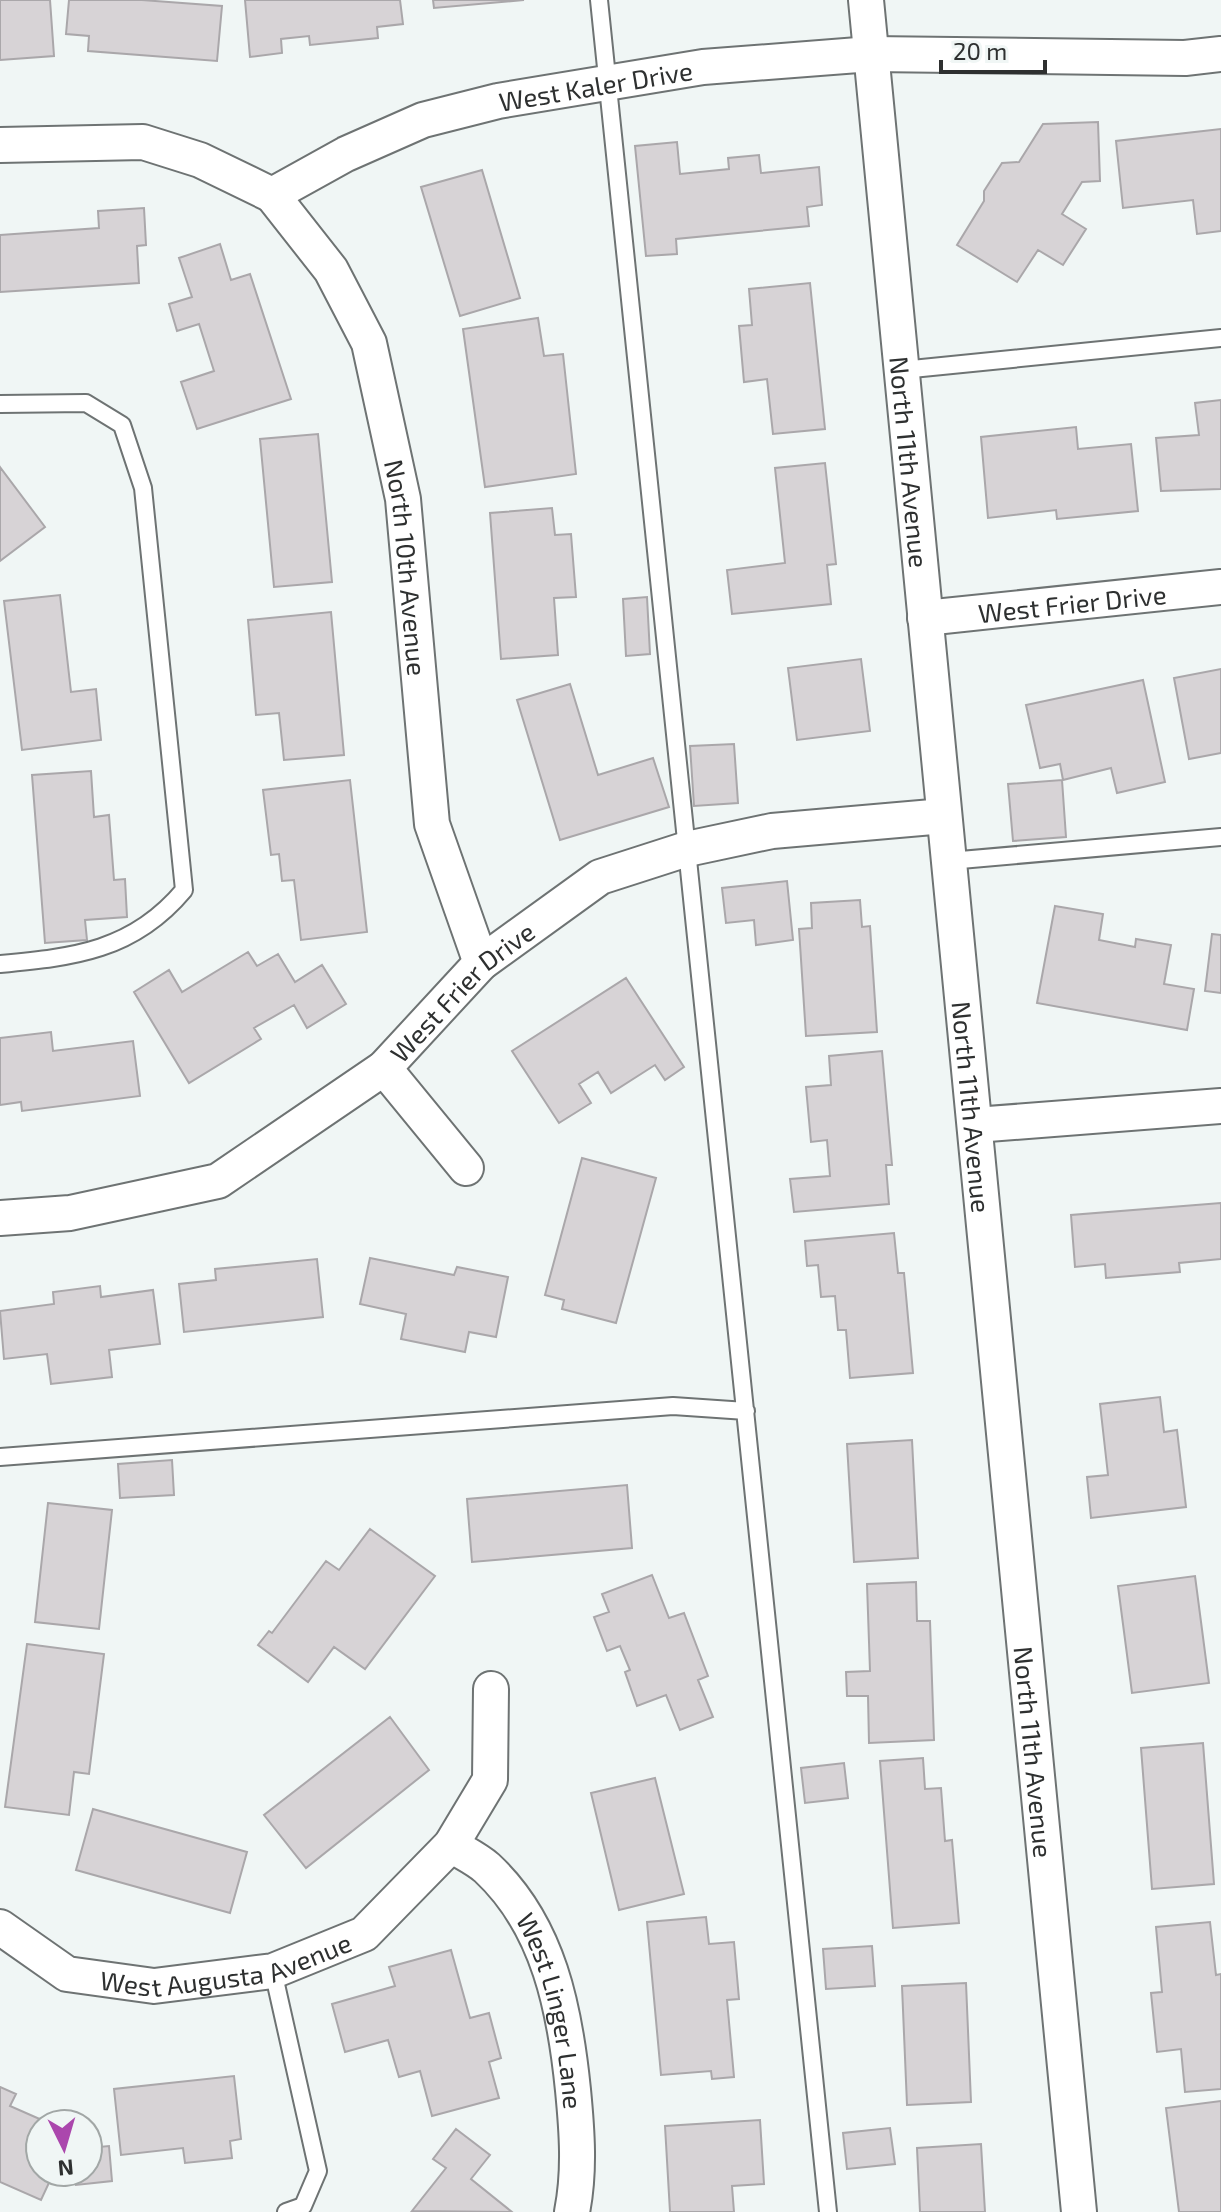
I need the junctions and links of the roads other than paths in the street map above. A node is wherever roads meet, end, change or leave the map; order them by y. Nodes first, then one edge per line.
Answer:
1 (599, 0) edge
2 (866, 0) edge
3 (871, 54) junction
4 (1221, 54) edge
5 (608, 82) junction
6 (0, 145) edge
7 (272, 195) junction
8 (1221, 338) edge
9 (902, 370) junction
10 (0, 404) edge
11 (1221, 587) edge
12 (925, 618) junction
13 (944, 816) junction
14 (1221, 837) edge
15 (687, 849) junction
16 (949, 861) junction
17 (481, 963) junction
18 (0, 964) edge
19 (384, 1068) junction
20 (1221, 1106) edge
21 (975, 1125) junction
22 (466, 1168) dead end
23 (0, 1218) edge
24 (746, 1411) junction
25 (0, 1457) edge
26 (491, 1689) dead end
27 (451, 1845) junction
28 (0, 1927) edge
29 (273, 1971) junction
30 (286, 2212) edge
31 (572, 2212) edge
32 (828, 2212) edge
33 (1079, 2212) edge

1 - 5 lane
2 - 3 street, North 11th Avenue
3 - 4 street, West Kaler Drive
3 - 5 street, West Kaler Drive
3 - 9 street, North 11th Avenue
5 - 7 street, West Kaler Drive
5 - 15 lane
6 - 7 street
7 - 17 street, North 10th Avenue
8 - 9 lane
9 - 12 street, North 11th Avenue
10 - 18 lane
11 - 12 street, West Frier Drive
12 - 13 street, North 11th Avenue
13 - 15 street, West Frier Drive
13 - 16 street, North 11th Avenue
14 - 16 lane
15 - 17 street, West Frier Drive
15 - 24 lane
16 - 21 street, North 11th Avenue
17 - 19 street, West Frier Drive
19 - 22 street
19 - 23 street, West Frier Drive
20 - 21 street
21 - 33 street, North 11th Avenue
24 - 25 lane
24 - 32 lane
26 - 27 street, West Augusta Avenue
27 - 29 street, West Augusta Avenue
27 - 31 street, West Linger Lane
28 - 29 street, West Augusta Avenue
29 - 30 lane

